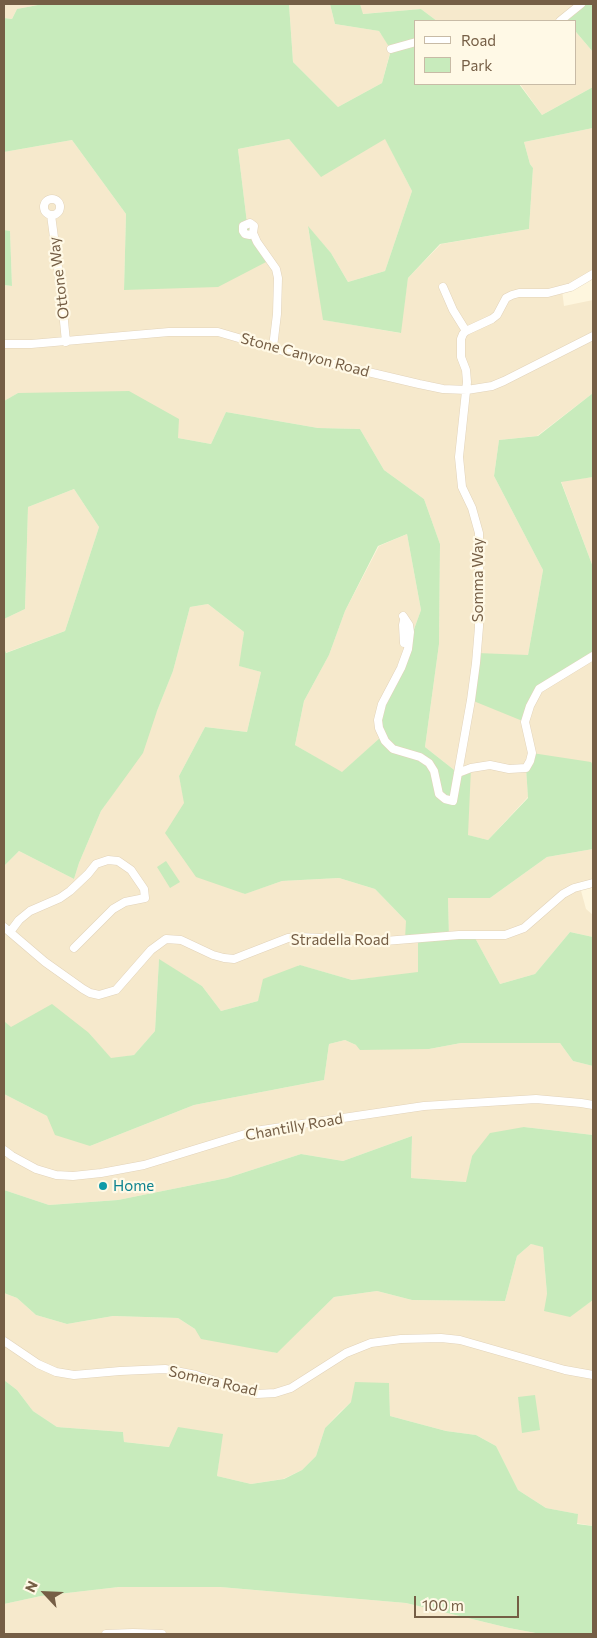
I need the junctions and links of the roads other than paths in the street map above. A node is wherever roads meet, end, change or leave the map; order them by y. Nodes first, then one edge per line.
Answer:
1 (581, 4) edge
2 (561, 20) edge
3 (414, 43) edge
4 (391, 50) dead end
5 (51, 215) dead end
6 (253, 233) dead end
7 (593, 274) edge
8 (443, 287) dead end
9 (466, 331) junction
10 (593, 336) edge
11 (66, 342) junction
12 (4, 344) edge
13 (273, 347) junction
14 (467, 390) junction
15 (404, 618) dead end
16 (593, 656) edge
17 (458, 773) junction
18 (593, 883) edge
19 (7, 929) edge
20 (74, 948) dead end
21 (593, 1105) edge
22 (4, 1150) edge
23 (4, 1341) edge
24 (593, 1375) edge
25 (106, 1634) edge
26 (162, 1634) edge

1 - 2 street
3 - 4 street
5 - 11 street, Ottone Way
6 - 13 street
7 - 9 street
8 - 9 street
9 - 14 street, Somma Way
10 - 14 street, Stone Canyon Road
11 - 12 street, Stone Canyon Road
11 - 13 street, Stone Canyon Road
13 - 14 street, Stone Canyon Road
14 - 17 street, Somma Way
15 - 17 street, Somma Way
16 - 17 street
18 - 19 street, Stradella Road
19 - 20 street
21 - 22 street, Chantilly Road
23 - 24 street, Somera Road
25 - 26 street

